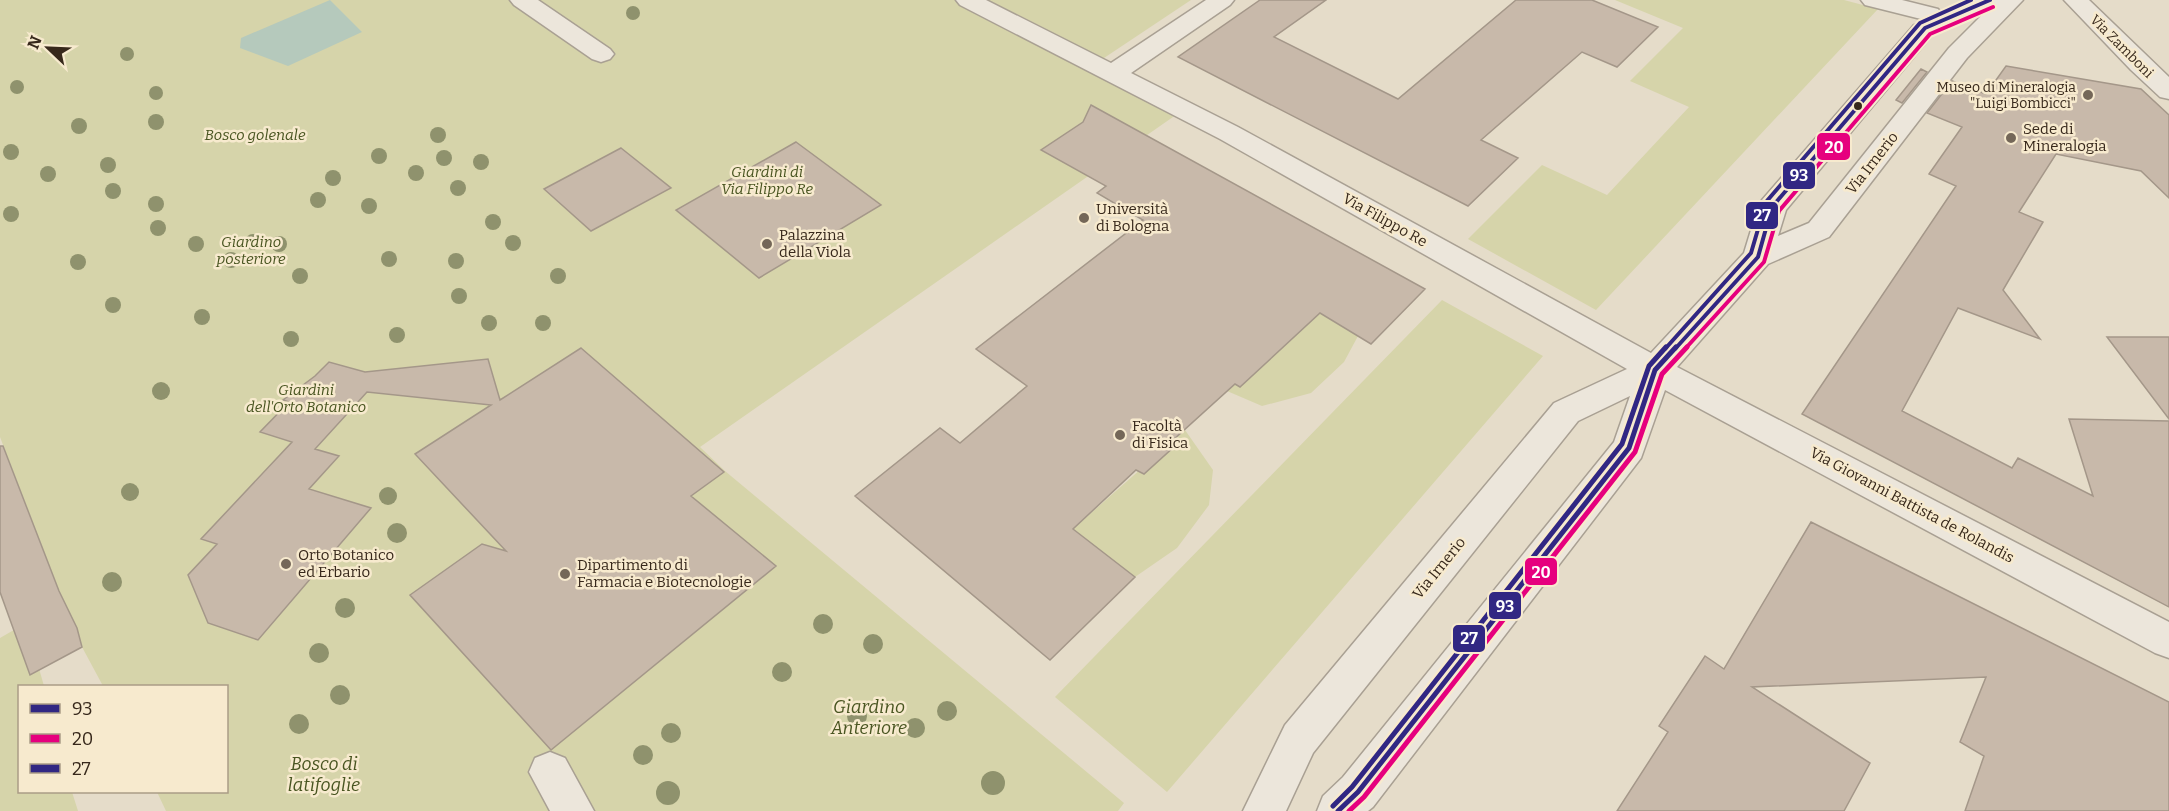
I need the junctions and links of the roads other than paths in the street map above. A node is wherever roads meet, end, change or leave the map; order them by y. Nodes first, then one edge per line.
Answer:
1 (522, 0) edge
2 (968, 0) edge
3 (1222, 0) edge
4 (1873, 0) edge
5 (1990, 0) edge
6 (2011, 0) edge
7 (2076, 0) edge
8 (1931, 14) edge
9 (601, 54) dead end
10 (1113, 73) junction
11 (2169, 92) edge
12 (1758, 257) junction
13 (1655, 370) junction
14 (2169, 641) edge
15 (550, 772) dead end
16 (573, 811) edge
17 (1264, 811) edge
18 (1338, 811) edge

1 - 9 street
2 - 10 street, Via Filippo Re
3 - 10 street
4 - 8 street
5 - 8 street
6 - 12 street, Via Irnerio
7 - 11 street, Via Zamboni
8 - 12 street, Via Irnerio
10 - 13 street, Via Filippo Re
12 - 13 street, Via Irnerio
13 - 14 street, Via Giovanni Battista de Rolandis
13 - 17 street, Via Irnerio
13 - 18 street, Via Irnerio
15 - 16 street

